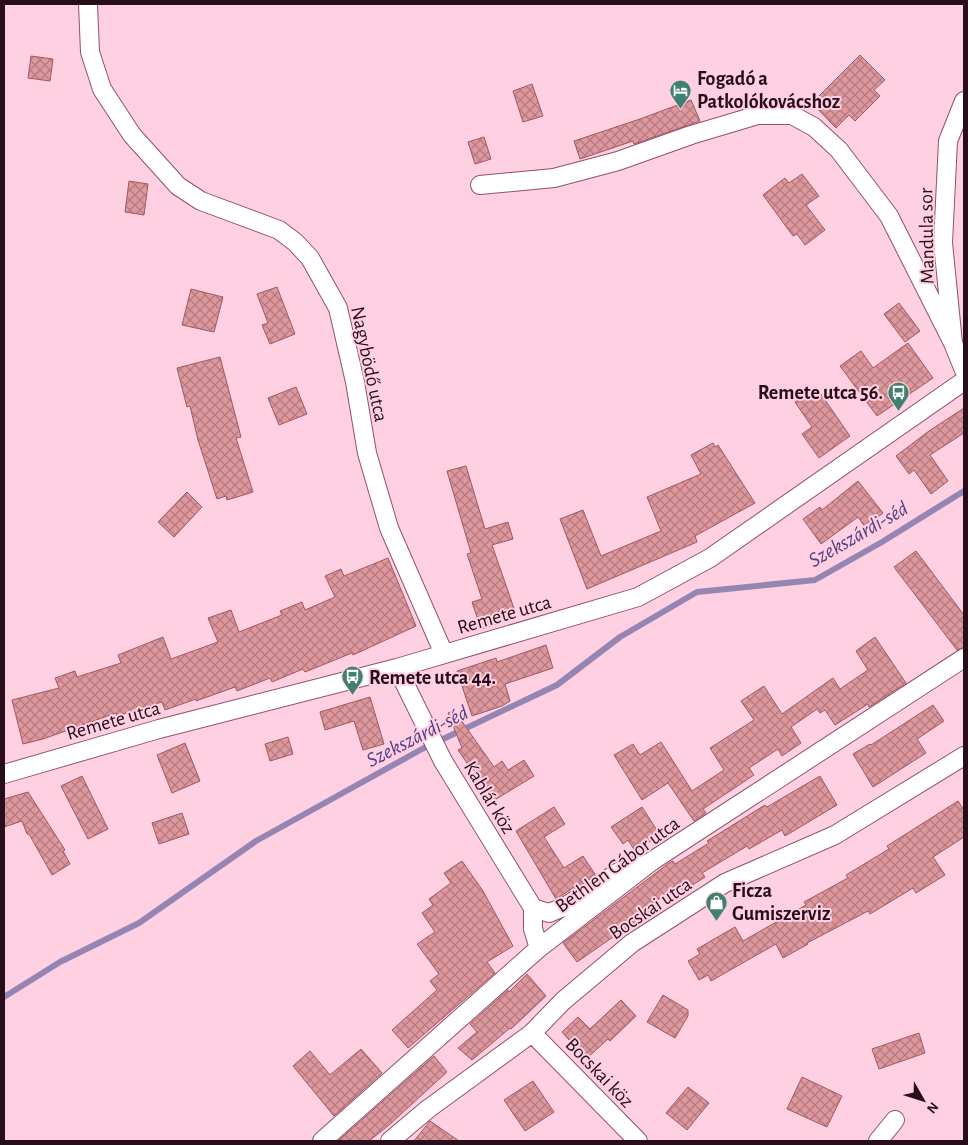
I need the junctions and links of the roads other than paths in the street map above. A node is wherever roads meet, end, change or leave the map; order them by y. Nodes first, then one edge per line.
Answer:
1 (88, 4) edge
2 (964, 101) edge
3 (480, 185) dead end
4 (953, 343) junction
5 (964, 370) edge
6 (964, 380) edge
7 (444, 654) junction
8 (964, 658) edge
9 (397, 668) junction
10 (964, 756) edge
11 (4, 774) edge
12 (652, 861) junction
13 (533, 908) junction
14 (539, 948) junction
15 (532, 1033) junction
16 (895, 1120) dead end
17 (322, 1141) edge
18 (390, 1141) edge
19 (638, 1141) edge
20 (878, 1141) edge

1 - 7 street, Nagybödő utca
2 - 4 street, Mandula sor
3 - 4 street
4 - 5 street, Mandula sor
6 - 7 street, Remete utca
7 - 9 street, Remete utca
8 - 12 street, Bethlen Gábor utca
9 - 11 street, Remete utca
9 - 13 street, Kablár köz
10 - 15 street, Bocskai utca
12 - 13 street
12 - 14 street, Bethlen Gábor utca
13 - 14 street, Kablár köz
14 - 17 street, Bethlen Gábor utca
15 - 18 street, Bocskai utca
15 - 19 street, Bocskai köz
16 - 20 street

